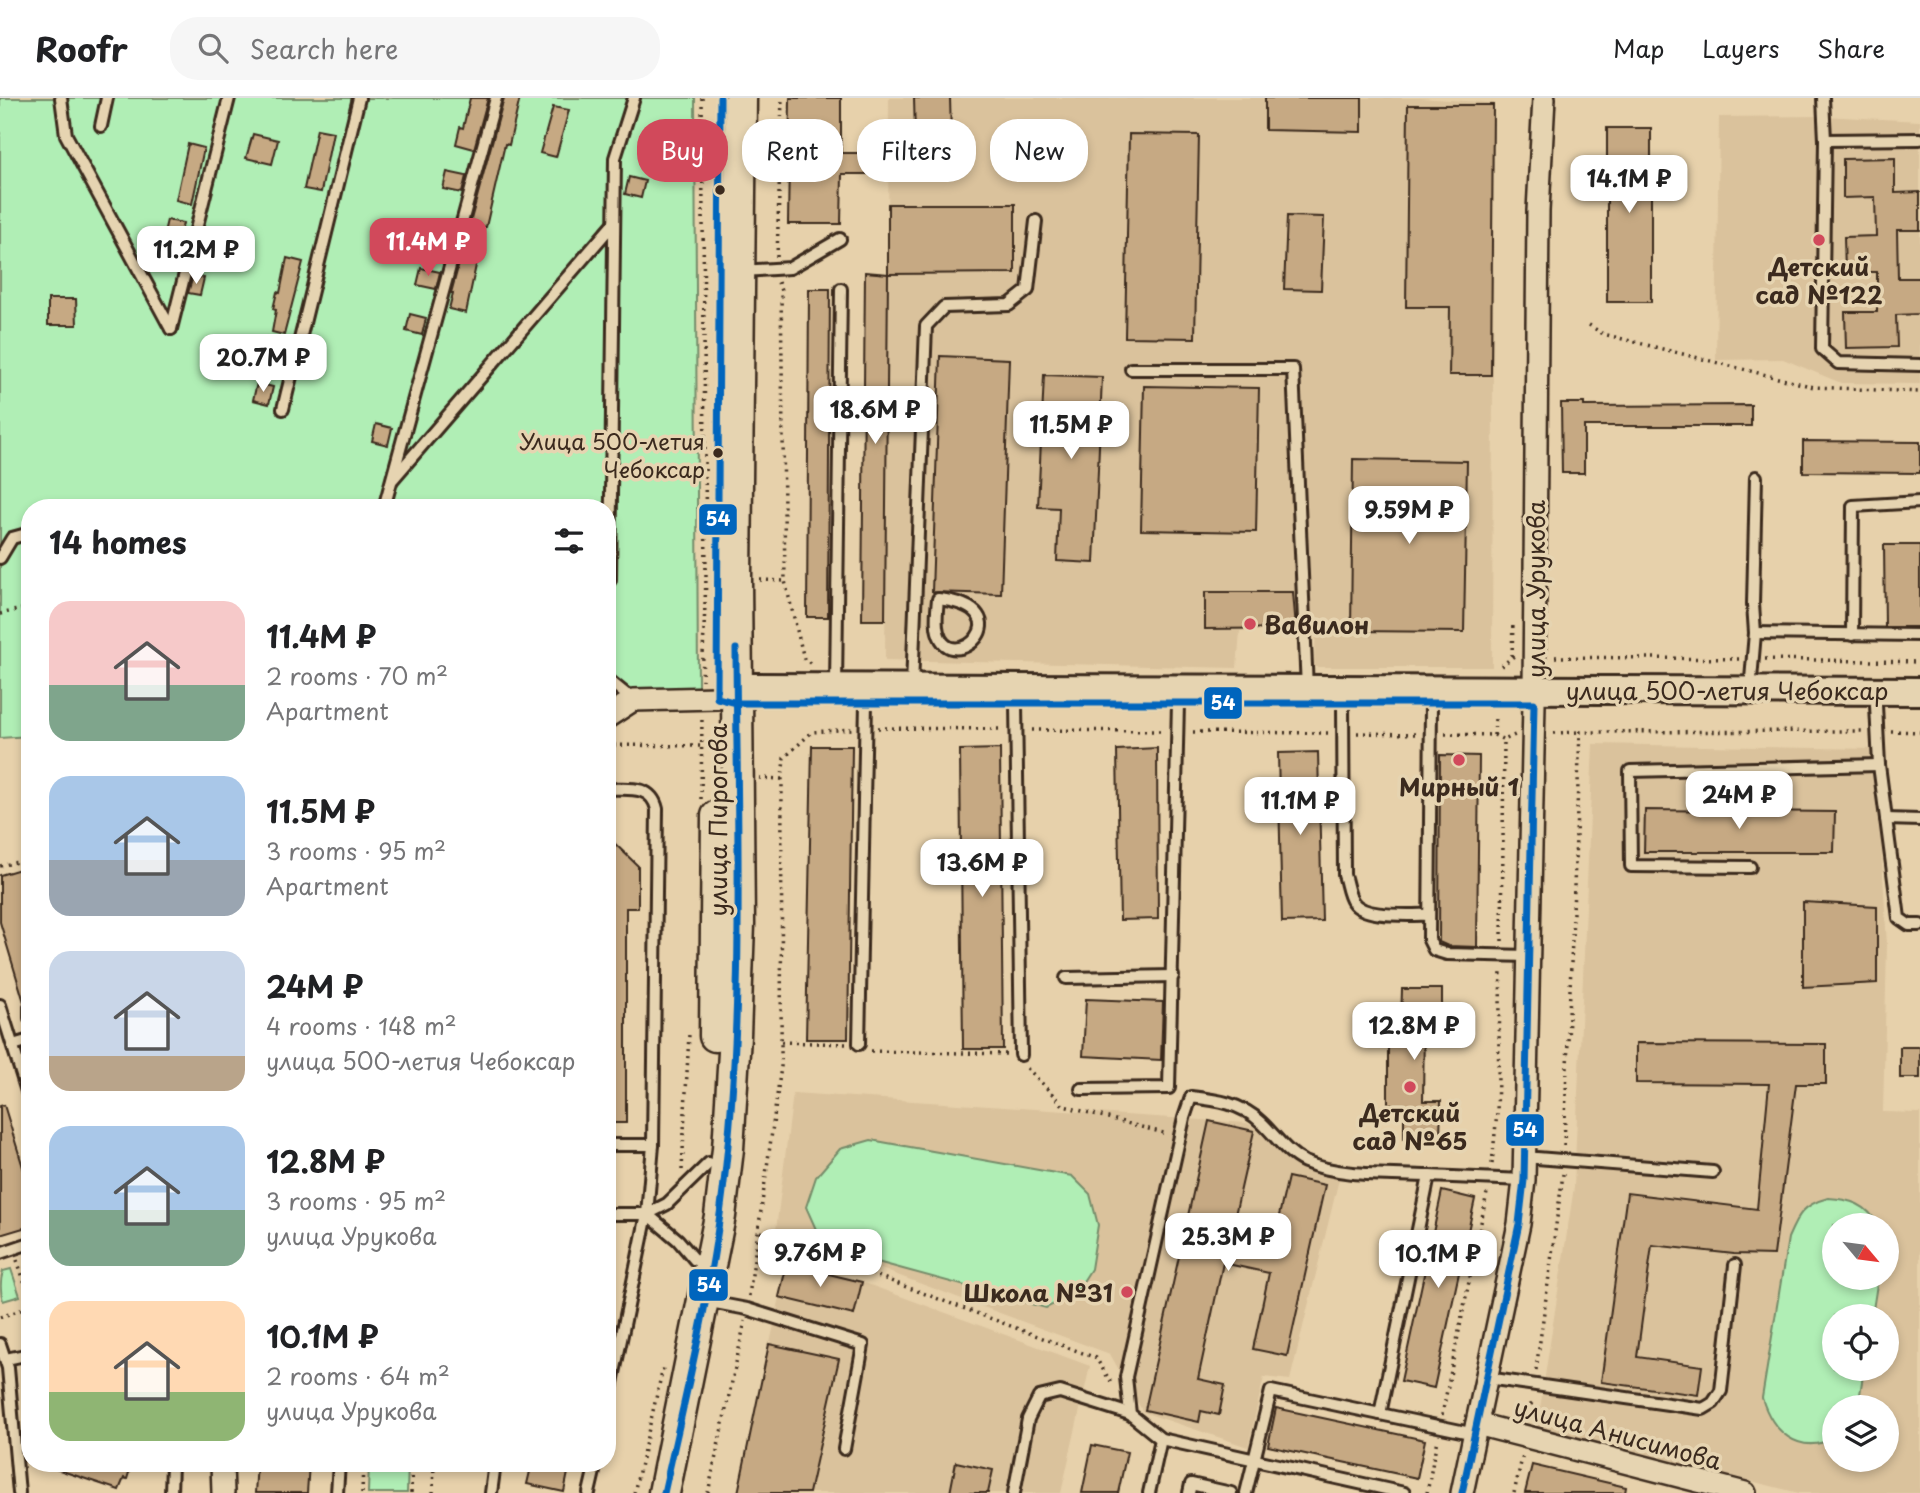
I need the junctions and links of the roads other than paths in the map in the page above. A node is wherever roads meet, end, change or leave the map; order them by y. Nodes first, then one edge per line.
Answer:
1 (61, 98) edge
2 (107, 98) edge
3 (229, 98) edge
4 (359, 98) edge
5 (496, 98) edge
6 (634, 98) edge
7 (720, 98) edge
8 (741, 98) edge
9 (1544, 98) edge
10 (1823, 98) edge
11 (100, 126) dead end
12 (1920, 139) edge
13 (1825, 141) junction
14 (1035, 221) dead end
15 (614, 223) junction
16 (840, 239) dead end
17 (729, 272) junction
18 (841, 289) dead end
19 (1920, 365) edge
20 (1131, 369) dead end
21 (284, 409) dead end
22 (1756, 477) dead end
23 (391, 481) junction
24 (386, 499) edge
25 (611, 499) edge
26 (1920, 502) edge
27 (6, 537) edge
28 (0, 558) edge
29 (915, 599) junction
30 (938, 599) junction
31 (1755, 633) junction
32 (1852, 635) junction
33 (1920, 635) edge
34 (616, 686) edge
35 (836, 686) junction
36 (1920, 691) edge
37 (723, 694) junction
38 (911, 695) junction
39 (1016, 695) junction
40 (1178, 695) junction
41 (1307, 696) junction
42 (1343, 696) junction
43 (1534, 696) junction
44 (1750, 697) junction
45 (633, 700) junction
46 (1431, 703) junction
47 (1920, 705) edge
48 (1876, 709) junction
49 (616, 711) edge
50 (866, 715) junction
51 (1880, 765) junction
52 (616, 789) edge
53 (1886, 819) junction
54 (1920, 820) edge
55 (1750, 867) dead end
56 (1429, 915) junction
57 (1920, 925) edge
58 (1528, 956) junction
59 (1172, 976) junction
60 (1066, 978) dead end
61 (0, 1006) edge
62 (21, 1043) edge
63 (859, 1044) road end
64 (13, 1045) junction
65 (1021, 1055) road end
66 (21, 1071) edge
67 (1081, 1089) dead end
68 (653, 1144) junction
69 (616, 1145) edge
70 (1524, 1157) junction
71 (718, 1163) junction
72 (1713, 1172) dead end
73 (1429, 1176) junction
74 (1524, 1180) junction
75 (616, 1214) edge
76 (647, 1214) junction
77 (21, 1246) edge
78 (0, 1253) edge
79 (704, 1261) junction
80 (1735, 1265) dead end
81 (705, 1301) junction
82 (0, 1344) edge
83 (21, 1356) edge
84 (6, 1359) junction
85 (616, 1364) edge
86 (1487, 1378) junction
87 (1130, 1414) junction
88 (1380, 1414) junction
89 (1476, 1429) junction
90 (1161, 1440) junction
91 (844, 1449) dead end
92 (1253, 1460) junction
93 (172, 1472) edge
94 (222, 1472) edge
95 (338, 1472) edge
96 (494, 1472) edge
97 (594, 1472) edge
98 (19, 1493) edge
99 (171, 1493) edge
100 (223, 1493) edge
101 (337, 1493) edge
102 (491, 1493) edge
103 (589, 1493) edge
104 (647, 1493) edge
105 (664, 1493) edge
106 (1014, 1493) edge
107 (1149, 1493) edge
108 (1189, 1493) edge
109 (1231, 1493) edge
110 (1246, 1493) edge
111 (1404, 1493) edge
112 (1462, 1493) edge
113 (1745, 1493) edge

1 - 3 lane
2 - 11 lane
4 - 21 lane
5 - 23 lane
6 - 15 lane
7 - 17 main road, улица Пирогова
8 - 17 main road, улица Пирогова
9 - 43 street, улица Урукова
10 - 13 lane
12 - 13 lane
13 - 19 lane
14 - 29 lane
15 - 23 lane
15 - 25 lane
16 - 17 lane
17 - 37 main road, улица Пирогова
18 - 35 lane
20 - 41 lane
22 - 31 lane
23 - 24 lane
26 - 32 lane
27 - 28 lane
29 - 30 lane
29 - 38 lane
30 - 30 lane
31 - 32 lane
31 - 44 lane
32 - 33 lane
34 - 45 lane
35 - 37 street, улица 500-летия Чебоксар
35 - 38 street, улица 500-летия Чебоксар
36 - 48 street, улица 500-летия Чебоксар
37 - 45 street
37 - 50 street, улица 500-летия Чебоксар
37 - 71 main road, улица Пирогова
38 - 39 street, улица 500-летия Чебоксар
38 - 50 street, улица 500-летия Чебоксар
39 - 40 street, улица 500-летия Чебоксар
39 - 65 lane
40 - 41 street, улица 500-летия Чебоксар
40 - 59 lane
41 - 42 street, улица 500-летия Чебоксар
42 - 43 street, улица 500-летия Чебоксар
42 - 46 street, улица 500-летия Чебоксар
42 - 56 lane
43 - 44 street, улица 500-летия Чебоксар
43 - 46 street, улица 500-летия Чебоксар
43 - 58 street, улица Урукова
44 - 48 street, улица 500-летия Чебоксар
45 - 49 street
46 - 56 lane
47 - 48 street, улица 500-летия Чебоксар
48 - 51 lane
50 - 63 lane
51 - 53 lane
51 - 55 lane
52 - 68 lane
53 - 54 lane
53 - 57 lane
56 - 58 lane
58 - 70 street, улица Урукова
59 - 60 lane
59 - 67 lane
61 - 64 lane
62 - 64 lane
64 - 66 lane
68 - 69 lane
68 - 76 lane
70 - 72 lane
70 - 74 street, улица Урукова
71 - 76 lane
71 - 79 main road, улица Пирогова
73 - 74 lane
73 - 87 lane
73 - 88 lane
74 - 86 street, улица Урукова
75 - 76 lane
76 - 79 lane
76 - 85 lane
77 - 78 lane
79 - 81 main road, улица Пирогова
79 - 104 main road, улица Пирогова
80 - 86 lane
81 - 91 lane
81 - 105 main road, улица Пирогова
82 - 84 lane
83 - 84 lane
84 - 98 lane
86 - 89 street, улица Урукова
87 - 90 lane
87 - 106 lane
88 - 89 lane
88 - 92 lane
89 - 112 street, улица Урукова
89 - 113 street, улица Анисимова
90 - 92 lane
90 - 107 lane
92 - 110 lane
92 - 111 lane
93 - 99 lane
94 - 100 street
95 - 101 lane
96 - 102 lane
97 - 103 lane
108 - 109 lane

